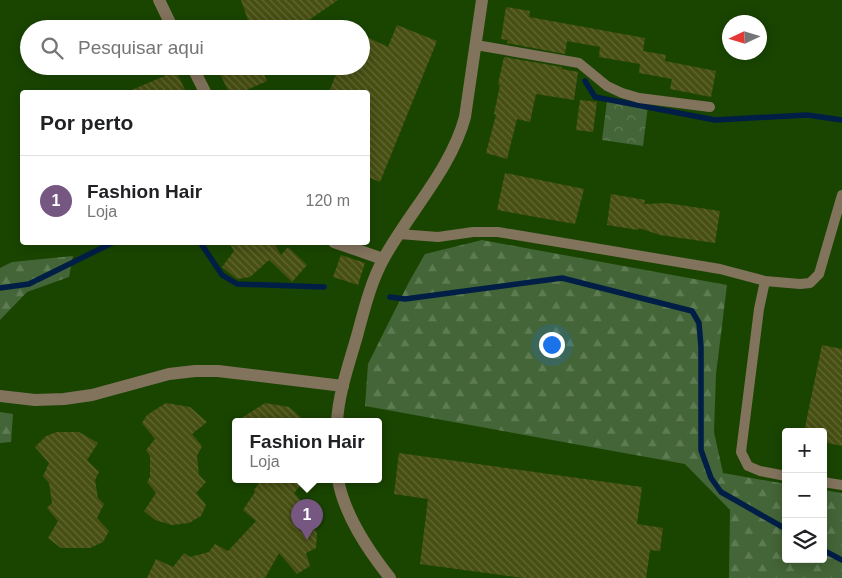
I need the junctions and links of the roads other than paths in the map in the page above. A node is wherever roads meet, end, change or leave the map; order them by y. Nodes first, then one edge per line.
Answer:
1 (159, 0) edge
2 (482, 0) edge
3 (169, 20) edge
4 (476, 45) junction
5 (196, 75) edge
6 (204, 90) edge
7 (710, 107) dead end
8 (842, 195) edge
9 (399, 234) junction
10 (343, 245) edge
11 (383, 259) junction
12 (765, 281) junction
13 (342, 386) junction
14 (0, 396) edge
15 (337, 418) edge
16 (782, 475) edge
17 (338, 483) edge
18 (827, 483) edge
19 (842, 485) edge
20 (390, 578) edge

1 - 3 street
2 - 4 street
4 - 7 lane
4 - 9 street
5 - 6 street
8 - 12 lane
9 - 11 street
9 - 12 lane
10 - 11 street
11 - 13 street
12 - 16 lane
13 - 14 street
13 - 15 street
17 - 20 street
18 - 19 lane

